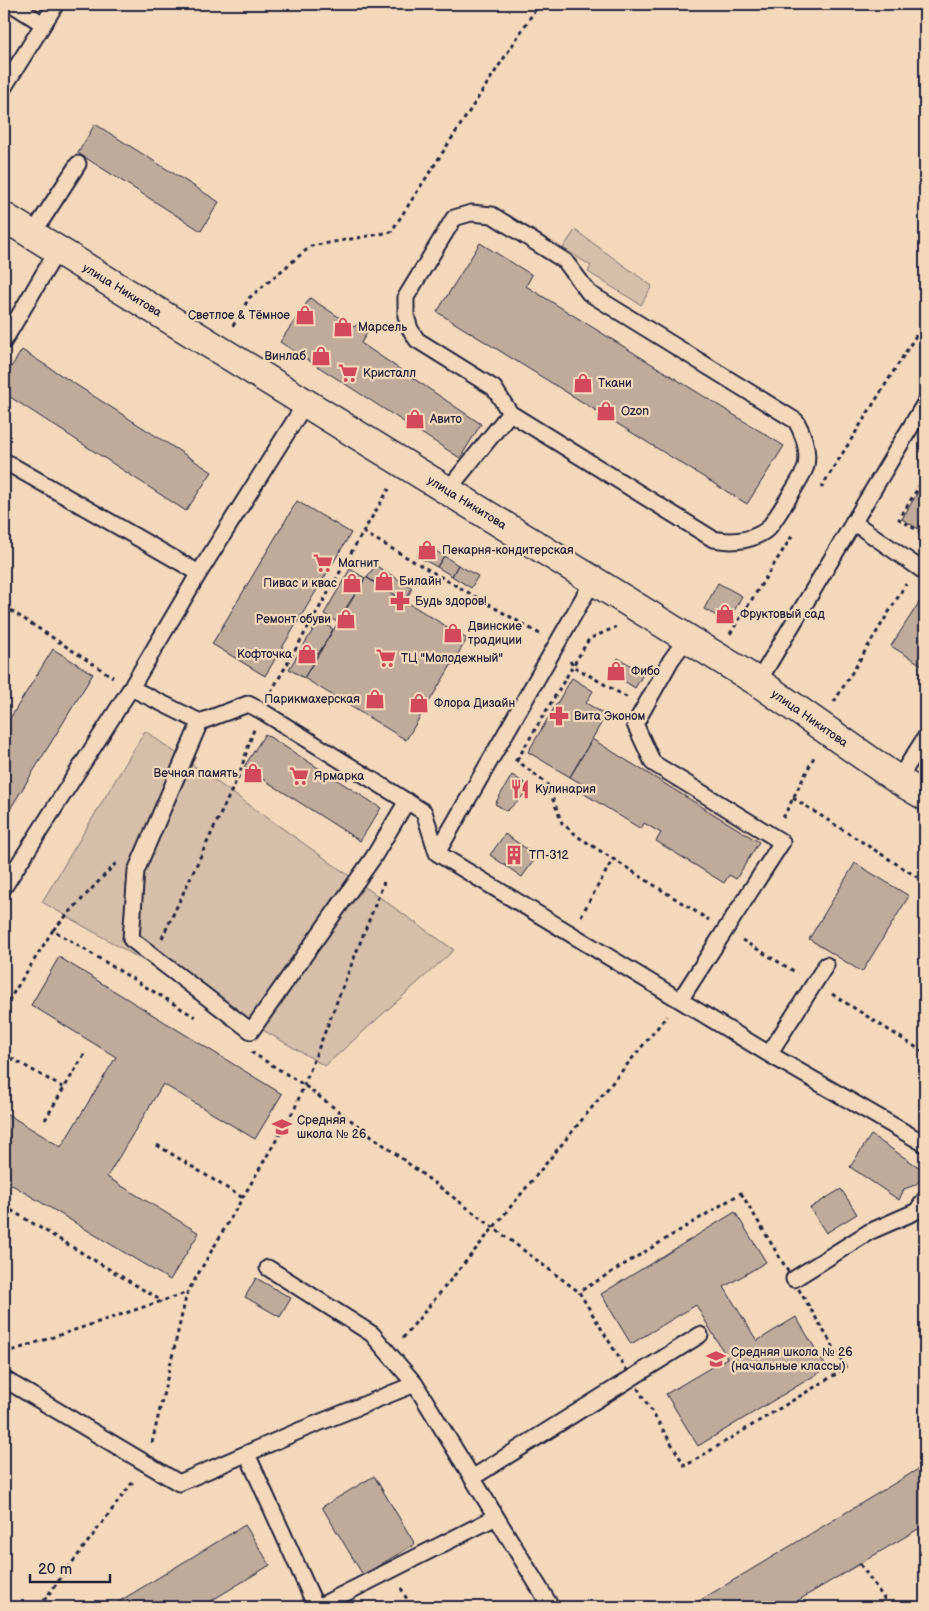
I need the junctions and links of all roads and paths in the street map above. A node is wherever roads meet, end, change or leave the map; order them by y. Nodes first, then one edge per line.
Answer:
1 (12, 4) edge
2 (56, 4) edge
3 (539, 4) edge
4 (43, 24) junction
5 (4, 87) edge
6 (78, 164) dead end
7 (4, 217) edge
8 (32, 235) junction
9 (56, 251) junction
10 (925, 321) edge
11 (233, 326) dead end
12 (4, 341) edge
13 (925, 402) edge
14 (305, 404) junction
15 (510, 413) junction
16 (4, 461) edge
17 (925, 477) edge
18 (447, 491) junction
19 (816, 496) dead end
20 (853, 522) junction
21 (796, 529) dead end
22 (363, 532) dead end
23 (925, 536) edge
24 (921, 569) edge
25 (199, 573) junction
26 (593, 581) junction
27 (4, 606) edge
28 (616, 626) dead end
29 (728, 637) dead end
30 (686, 638) junction
31 (556, 644) junction
32 (573, 666) junction
33 (758, 682) junction
34 (131, 688) junction
35 (630, 699) dead end
36 (833, 703) dead end
37 (200, 722) junction
38 (925, 738) edge
39 (497, 749) junction
40 (818, 750) dead end
41 (517, 760) junction
42 (898, 780) junction
43 (925, 796) edge
44 (793, 798) junction
45 (407, 801) junction
46 (773, 836) junction
47 (437, 853) junction
48 (613, 859) junction
49 (118, 860) dead end
50 (386, 877) dead end
51 (925, 882) edge
52 (4, 888) edge
53 (53, 930) junction
54 (725, 930) junction
55 (570, 934) junction
56 (826, 965) dead end
57 (814, 983) junction
58 (680, 1000) junction
59 (4, 1008) edge
60 (197, 1018) dead end
61 (247, 1049) dead end
62 (86, 1052) dead end
63 (925, 1053) edge
64 (4, 1054) edge
65 (769, 1054) junction
66 (304, 1084) junction
67 (64, 1088) junction
68 (45, 1120) dead end
69 (925, 1144) edge
70 (157, 1145) dead end
71 (242, 1198) junction
72 (925, 1199) edge
73 (4, 1206) edge
74 (493, 1227) junction
75 (268, 1268) dead end
76 (794, 1279) dead end
77 (579, 1292) dead end
78 (187, 1293) junction
79 (163, 1301) junction
80 (700, 1335) dead end
81 (5, 1353) edge
82 (389, 1354) junction
83 (4, 1380) edge
84 (415, 1384) junction
85 (247, 1454) junction
86 (147, 1464) junction
87 (472, 1478) junction
88 (496, 1517) junction
89 (860, 1564) dead end
90 (796, 1602) dead end
91 (39, 1607) edge
92 (317, 1607) edge
93 (551, 1607) edge
94 (800, 1607) edge
95 (890, 1607) edge

1 - 4 lane
2 - 4 lane
3 - 11 path
4 - 5 lane
6 - 8 lane
7 - 8 street, улица Никитова
8 - 9 street, улица Никитова
9 - 12 lane
9 - 14 street, улица Никитова
10 - 19 path
13 - 20 lane
14 - 18 street, улица Никитова
14 - 25 lane
15 - 15 lane
15 - 18 lane
16 - 25 lane
17 - 23 path
18 - 26 street, улица Никитова
20 - 24 lane
20 - 33 lane
21 - 29 path
22 - 31 path
24 - 36 path
25 - 34 lane
26 - 30 street, улица Никитова
26 - 31 lane
27 - 34 path
28 - 32 path
30 - 33 street, улица Никитова
30 - 46 lane
31 - 32 path
31 - 39 lane
32 - 35 path
32 - 41 path
33 - 42 street, улица Никитова
34 - 37 lane
34 - 52 lane
37 - 45 lane
37 - 45 lane
38 - 42 lane
39 - 41 path
39 - 47 lane
40 - 44 path
41 - 48 path
42 - 43 street, улица Никитова
44 - 46 path
44 - 51 path
45 - 47 lane
46 - 54 lane
47 - 55 lane
48 - 54 path
48 - 55 path
49 - 53 path
50 - 66 path
53 - 59 path
53 - 60 path
54 - 57 path
54 - 58 lane
55 - 58 lane
56 - 57 lane
57 - 63 path
57 - 65 lane
58 - 65 lane
58 - 74 path
61 - 66 path
62 - 67 path
64 - 67 path
65 - 69 lane
66 - 71 path
66 - 74 path
67 - 68 path
70 - 71 path
71 - 78 path
72 - 76 lane
73 - 79 path
74 - 77 path
74 - 82 path
75 - 82 lane
78 - 79 path
78 - 86 path
79 - 81 path
80 - 87 lane
82 - 84 lane
83 - 86 lane
84 - 85 lane
84 - 87 lane
85 - 86 lane
85 - 92 lane
86 - 91 path
87 - 88 lane
88 - 92 lane
88 - 93 lane
89 - 95 path
90 - 94 path

